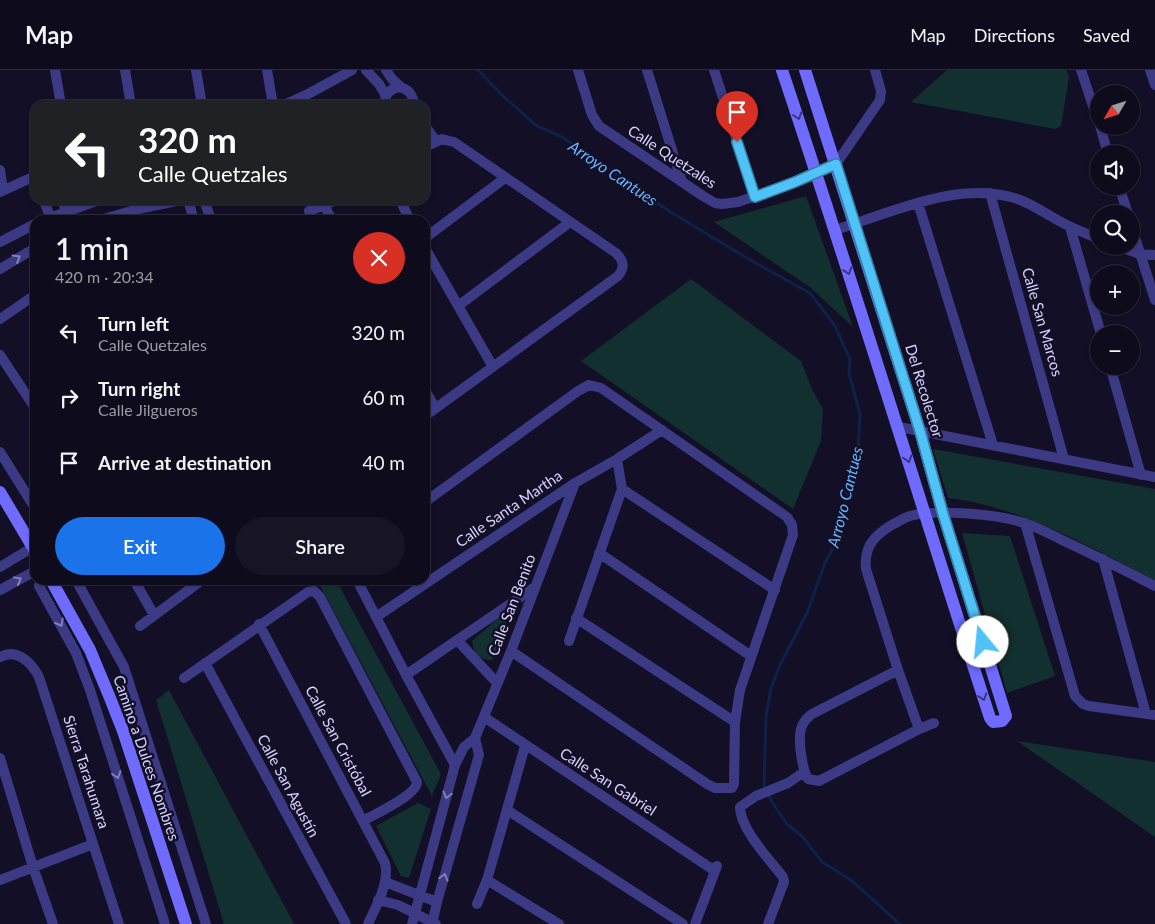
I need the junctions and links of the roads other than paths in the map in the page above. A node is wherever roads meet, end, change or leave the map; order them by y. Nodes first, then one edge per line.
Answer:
1 (55, 70) edge
2 (125, 70) edge
3 (196, 70) edge
4 (267, 70) edge
5 (352, 70) edge
6 (366, 70) edge
7 (386, 70) edge
8 (578, 70) edge
9 (648, 70) edge
10 (714, 70) edge
11 (782, 70) edge
12 (805, 70) edge
13 (875, 70) edge
14 (1081, 70) edge
15 (1150, 70) edge
16 (1155, 85) edge
17 (402, 88) junction
18 (1090, 98) edge
19 (60, 100) edge
20 (130, 100) edge
21 (201, 100) edge
22 (272, 100) edge
23 (296, 100) edge
24 (384, 100) edge
25 (386, 100) edge
26 (413, 100) edge
27 (430, 133) edge
28 (436, 141) junction
29 (430, 144) edge
30 (836, 164) junction
31 (0, 170) edge
32 (816, 173) junction
33 (30, 178) edge
34 (505, 178) junction
35 (682, 182) junction
36 (2, 191) edge
37 (990, 193) junction
38 (755, 197) junction
39 (918, 203) junction
40 (64, 205) edge
41 (85, 205) edge
42 (157, 205) edge
43 (324, 206) joint
44 (66, 211) junction
45 (309, 211) dead end
46 (57, 215) edge
47 (117, 215) edge
48 (329, 215) edge
49 (570, 222) junction
50 (856, 224) junction
51 (1070, 226) junction
52 (30, 227) edge
53 (835, 230) junction
54 (430, 234) edge
55 (1090, 235) edge
56 (0, 242) edge
57 (30, 251) edge
58 (1140, 254) joint
59 (1155, 255) edge
60 (430, 257) edge
61 (0, 269) edge
62 (30, 298) edge
63 (1155, 300) edge
64 (458, 306) junction
65 (0, 319) edge
66 (1098, 325) edge
67 (0, 355) edge
68 (493, 367) junction
69 (1113, 375) edge
70 (430, 399) edge
71 (30, 400) edge
72 (435, 408) junction
73 (430, 412) edge
74 (899, 427) junction
75 (662, 430) junction
76 (920, 431) junction
77 (993, 445) junction
78 (0, 452) edge
79 (617, 458) junction
80 (1064, 459) junction
81 (1141, 474) junction
82 (1155, 477) edge
83 (575, 483) junction
84 (622, 489) junction
85 (0, 492) edge
86 (430, 498) edge
87 (30, 500) edge
88 (924, 514) junction
89 (943, 514) junction
90 (1025, 523) junction
91 (30, 542) edge
92 (30, 551) edge
93 (599, 553) junction
94 (1103, 559) junction
95 (0, 566) edge
96 (30, 574) edge
97 (430, 581) edge
98 (39, 585) edge
99 (55, 585) edge
100 (79, 585) edge
101 (137, 585) edge
102 (195, 585) edge
103 (360, 585) edge
104 (424, 585) edge
105 (1155, 586) edge
106 (535, 587) junction
107 (0, 589) edge
108 (775, 590) junction
109 (154, 615) junction
110 (376, 617) junction
111 (576, 618) junction
112 (259, 624) junction
113 (140, 626) dead end
114 (458, 641) junction
115 (569, 641) dead end
116 (510, 651) junction
117 (751, 656) junction
118 (0, 657) edge
119 (205, 663) junction
120 (898, 670) junction
121 (406, 676) junction
122 (184, 678) dead end
123 (497, 682) junction
124 (1151, 714) edge
125 (484, 717) junction
126 (735, 722) junction
127 (934, 723) dead end
128 (919, 729) junction
129 (475, 738) junction
130 (526, 746) junction
131 (0, 758) edge
132 (455, 765) junction
133 (804, 772) junction
134 (507, 810) junction
135 (363, 821) junction
136 (93, 844) junction
137 (33, 867) junction
138 (386, 878) junction
139 (0, 880) edge
140 (487, 880) junction
141 (419, 895) junction
142 (378, 900) junction
143 (437, 902) junction
144 (477, 904) dead end
145 (415, 913) junction
146 (434, 923) edge
147 (53, 924) edge
148 (119, 924) edge
149 (165, 924) edge
150 (186, 924) edge
151 (206, 924) edge
152 (346, 924) edge
153 (368, 924) edge
154 (412, 924) edge
155 (559, 924) edge
156 (683, 924) edge
157 (694, 924) edge
158 (768, 924) edge

1 - 19 street
2 - 20 street
3 - 21 street
4 - 22 street
5 - 23 street
6 - 24 street
7 - 17 street
8 - 35 street, Calle Quetzales
9 - 35 street
10 - 38 street
11 -> 32 street, Del Recolector
12 - 30 street, Del Recolector
13 - 30 street
14 - 18 street
15 - 16 street
17 - 25 street
17 - 26 street
27 - 28 street
28 - 29 street
28 - 34 street
30 - 32 street, Calle Quetzales
30 - 50 street, Del Recolector
31 - 36 street
32 - 38 street, Calle Quetzales
32 - 53 street, Del Recolector
33 - 36 street
34 - 49 street
34 - 54 street
35 - 38 street, Calle Quetzales
37 - 39 street
37 - 51 street
37 - 80 street, Calle San Marcos
39 - 50 street
39 - 77 street
40 - 44 street
41 - 44 street
42 - 47 street
43 - 45 street
43 - 48 street
44 - 46 street
49 - 64 street
49 - 68 street
50 - 53 street
50 - 76 street, Del Recolector
51 - 55 street
51 - 66 street
52 - 56 street
53 -> 74 street, Del Recolector
61 -> 57 street
58 - 59 street
58 - 63 street
60 - 64 street
62 - 65 street
64 - 68 street
67 - 71 street
68 - 72 street
69 - 81 street
70 - 72 street
72 - 73 street
74 - 76 street
74 -> 88 street, Del Recolector
75 - 79 street, Calle Santa Martha
75 - 86 street
75 - 108 street
76 - 77 street
76 - 89 street, Del Recolector
77 - 80 street
78 - 87 street
79 - 83 street, Calle Santa Martha
79 - 84 street
80 - 81 street
81 - 82 street
83 - 97 street, Calle Santa Martha
83 - 106 street, Calle San Benito
84 - 93 street
84 - 108 street
85 - 91 street
88 - 89 street
88 -> 89 street, Del Recolector
88 - 120 street
89 - 90 street
90 - 94 street
90 - 124 street
92 - 95 street
93 - 111 street
93 - 117 street
94 - 105 street
94 - 124 street
107 -> 96 street
98 -> 149 street
99 - 150 street, Camino a Dulces Nombres
100 - 151 street
101 - 109 street
102 - 109 street
103 - 110 street
104 - 110 street, Calle Santa Martha
106 - 114 street
106 - 116 street, Calle San Benito
108 - 117 street
109 - 113 street
110 - 121 street
111 - 115 street
111 - 126 street
112 - 119 street
112 - 135 street, Calle San Cristóbal
112 - 135 street
114 - 121 street
114 - 123 street
116 - 123 street, Calle San Benito
116 - 126 street
117 - 126 street
118 - 136 street, Sierra Tarahumara
119 - 122 street
119 - 152 street, Calle San Agustín
120 - 128 street
120 - 133 street
121 - 132 street
123 - 125 street, Calle San Benito
125 - 129 street, Calle San Benito
125 - 130 street, Calle San Gabriel
127 - 128 street
128 - 133 street
129 - 132 street, Calle San Benito
143 -> 129 street, Calle San Benito
130 - 134 street
130 - 157 street, Calle San Gabriel
131 - 137 street
132 -> 141 street, Calle San Benito
133 - 158 street
134 - 140 street
134 - 156 street
135 - 138 street, Calle San Cristóbal
136 - 137 street
136 - 148 street, Sierra Tarahumara
137 - 139 street
137 - 147 street
138 - 141 street
138 - 142 street
140 - 144 street
140 - 155 street
141 - 143 street
141 - 145 street, Calle San Benito
142 - 145 street
142 - 153 street
143 - 146 street, Calle San Benito
145 - 146 street
145 - 154 street, Calle San Benito

